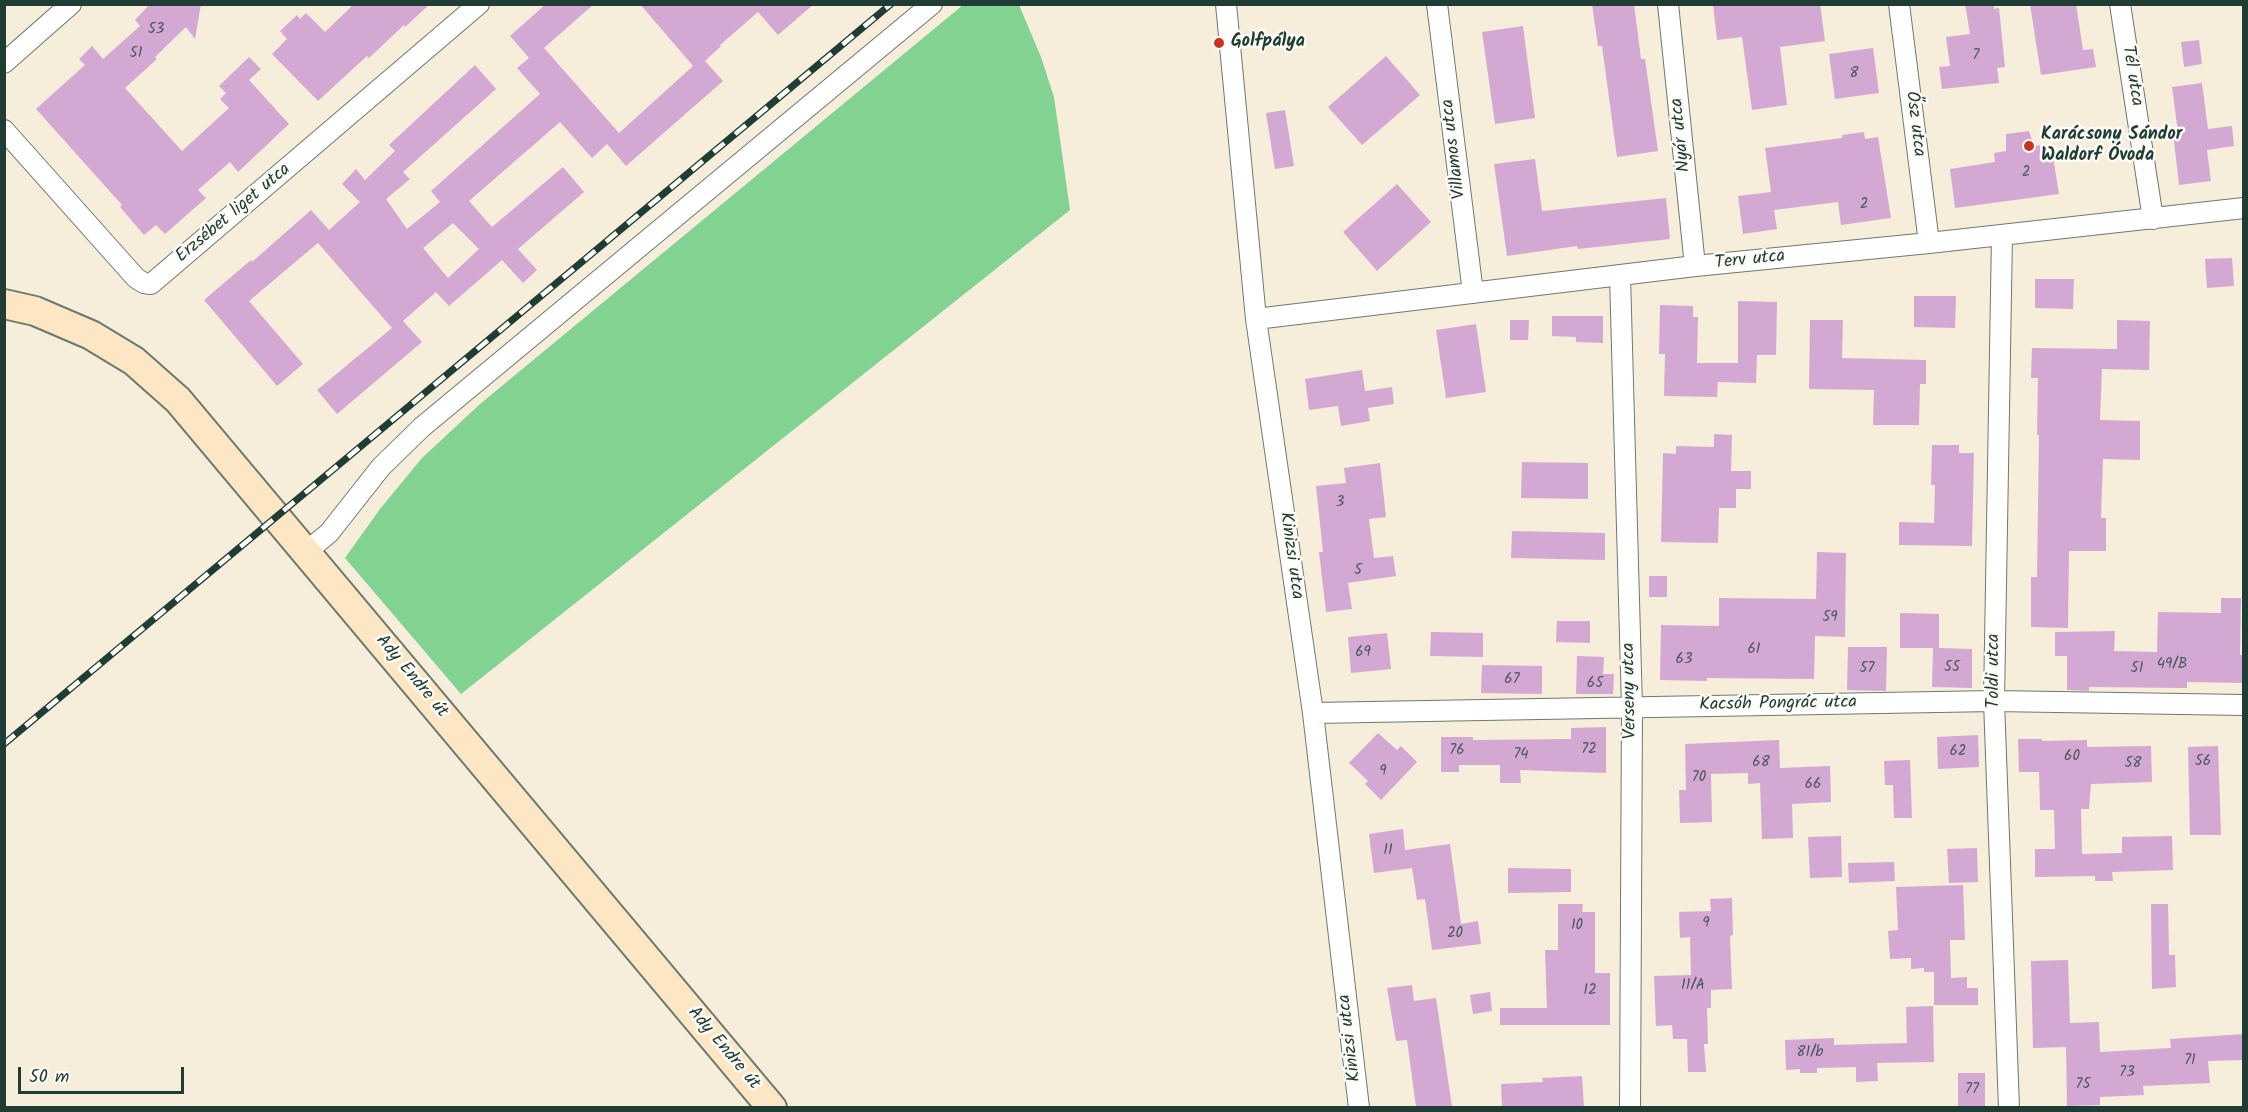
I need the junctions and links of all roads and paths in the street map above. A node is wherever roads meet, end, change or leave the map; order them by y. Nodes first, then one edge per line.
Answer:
1 (71, 4) edge
2 (479, 4) edge
3 (932, 4) edge
4 (1226, 4) edge
5 (1437, 4) edge
6 (1668, 4) edge
7 (1899, 4) edge
8 (2120, 4) edge
9 (4, 63) edge
10 (4, 130) edge
11 (2244, 208) edge
12 (2153, 219) junction
13 (2002, 235) junction
14 (1929, 243) junction
15 (1695, 266) junction
16 (1620, 275) junction
17 (1473, 293) junction
18 (4, 304) edge
19 (1256, 319) junction
20 (306, 552) junction
21 (1994, 701) junction
22 (2244, 705) edge
23 (1632, 708) junction
24 (1313, 713) junction
25 (772, 1107) edge
26 (1359, 1107) edge
27 (1630, 1107) edge
28 (2009, 1107) edge

1 - 9 street
2 - 10 street, Erzsébet liget utca
3 - 20 street
4 - 19 street, Kinizsi utca
5 - 17 street, Villamos utca
6 - 15 street, Nyár utca
7 - 14 street, Ősz utca
8 - 12 street, Tél utca
11 - 12 street, Terv utca
12 - 13 street, Terv utca
13 - 14 street, Terv utca
13 - 21 street, Toldi utca
14 - 15 street, Terv utca
15 - 16 street, Terv utca
16 - 17 street, Terv utca
16 - 23 street, Verseny utca
17 - 19 street, Terv utca
18 - 20 street, Ady Endre út
19 - 24 street, Kinizsi utca
20 - 25 street, Ady Endre út
21 - 22 street, Kacsóh Pongrác utca
21 - 23 street, Kacsóh Pongrác utca
21 - 28 street, Toldi utca
23 - 24 street, Kacsóh Pongrác utca
23 - 27 street, Verseny utca
24 - 26 street, Kinizsi utca

